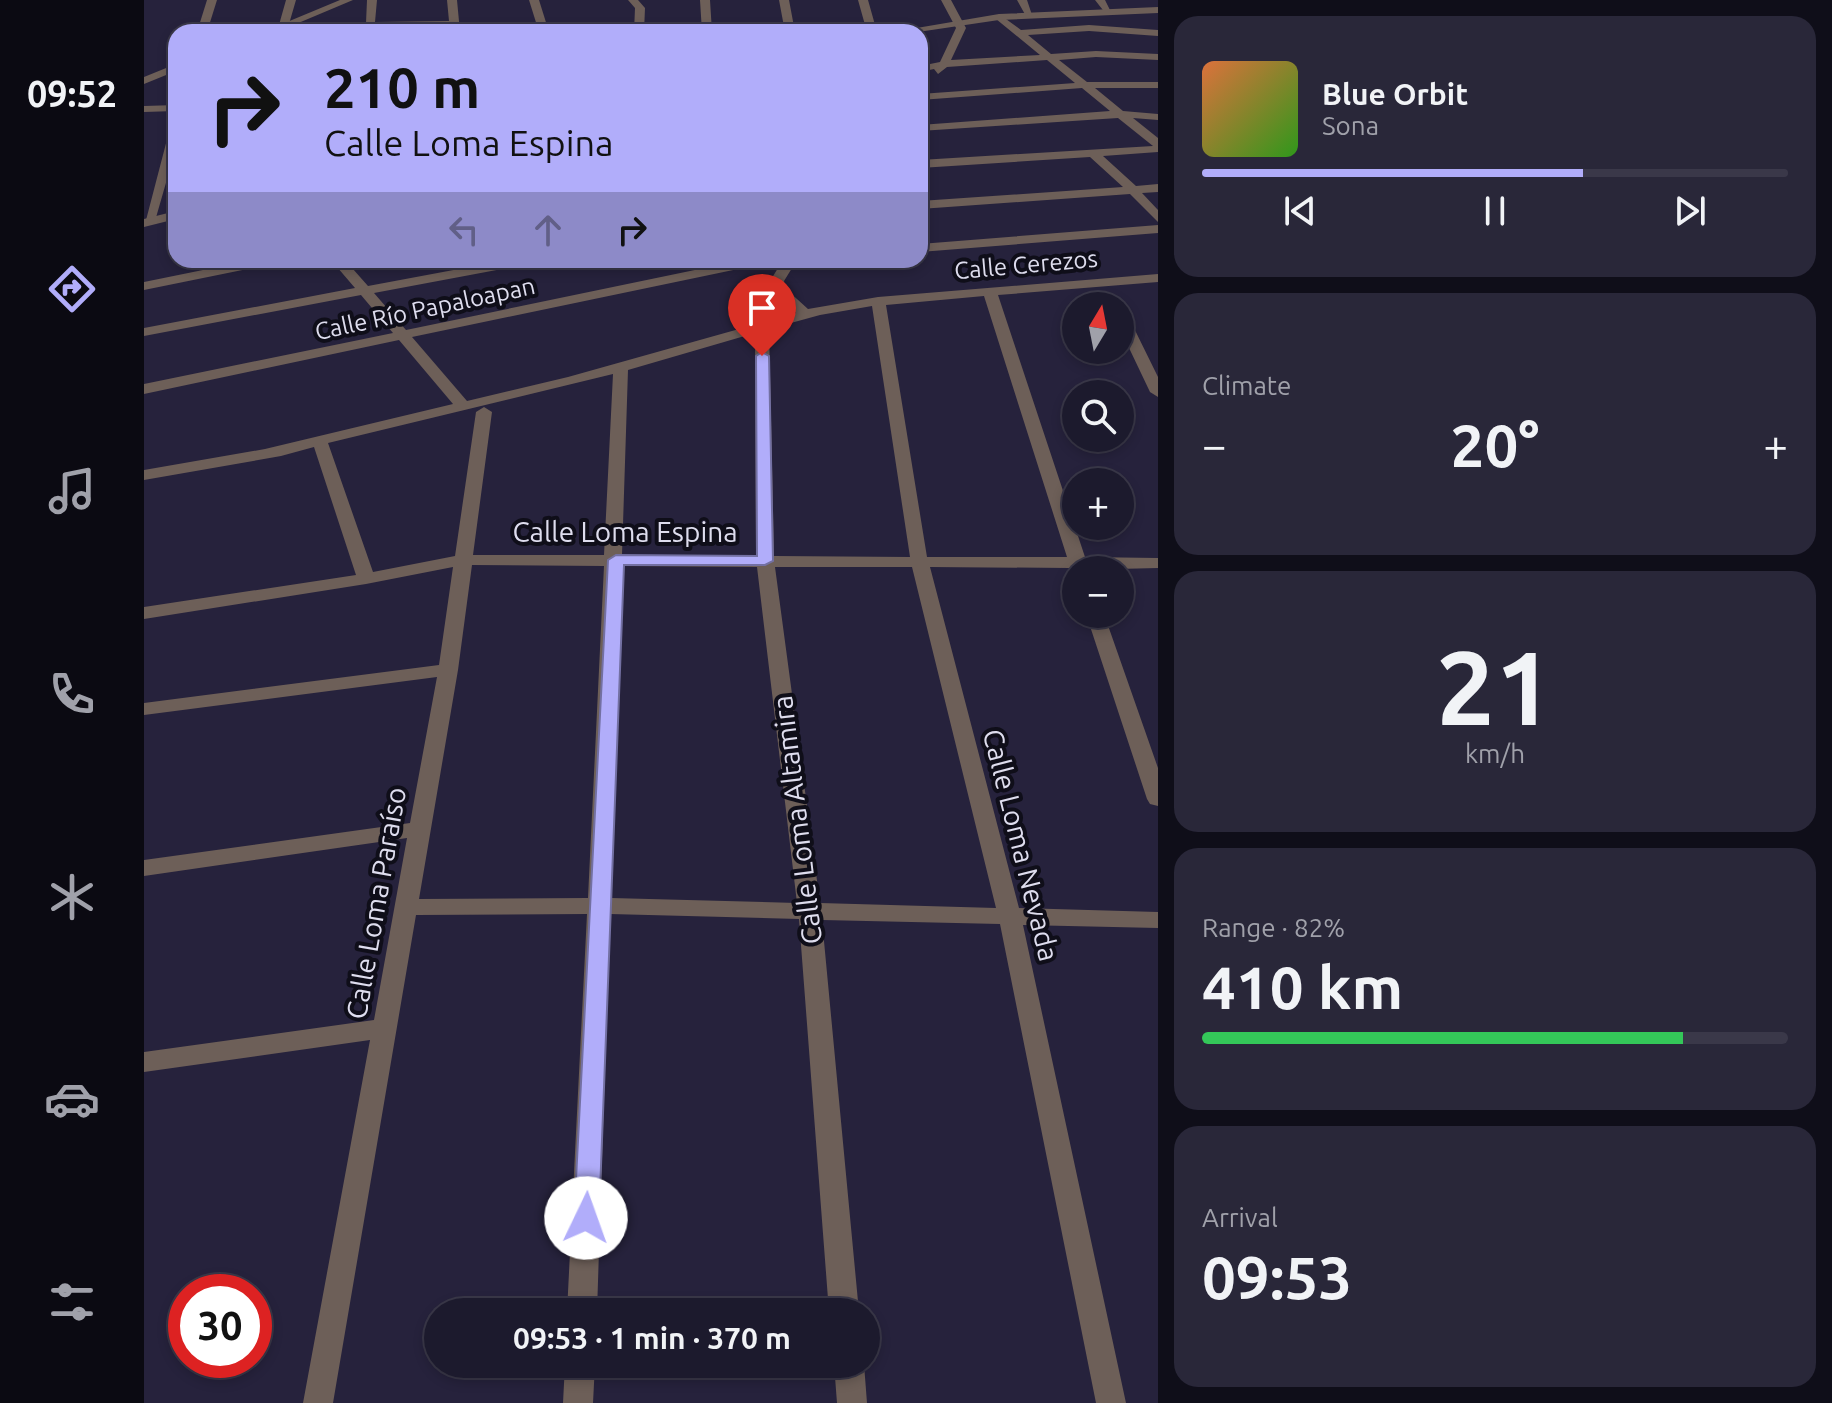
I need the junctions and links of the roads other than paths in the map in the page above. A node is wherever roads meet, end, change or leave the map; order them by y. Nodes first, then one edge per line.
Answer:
1 (212, 0) edge
2 (291, 0) edge
3 (348, 0) edge
4 (372, 0) edge
5 (452, 0) edge
6 (534, 0) edge
7 (633, 0) edge
8 (705, 0) edge
9 (784, 0) edge
10 (863, 0) edge
11 (946, 0) edge
12 (1022, 0) edge
13 (1100, 0) edge
14 (1158, 10) edge
15 (1109, 12) junction
16 (1030, 16) junction
17 (999, 17) junction
18 (958, 22) junction
19 (204, 24) edge
20 (284, 24) edge
21 (293, 24) edge
22 (370, 24) edge
23 (454, 24) edge
24 (542, 24) edge
25 (639, 24) edge
26 (706, 24) edge
27 (788, 24) edge
28 (870, 24) edge
29 (928, 27) edge
30 (1021, 33) junction
31 (1158, 33) edge
32 (1050, 57) junction
33 (1158, 57) edge
34 (944, 64) junction
35 (928, 67) edge
36 (168, 70) edge
37 (928, 79) dead end
38 (144, 81) edge
39 (1085, 85) junction
40 (1158, 85) edge
41 (928, 96) edge
42 (168, 108) edge
43 (144, 109) edge
44 (1121, 114) junction
45 (1158, 117) edge
46 (928, 127) edge
47 (1158, 146) edge
48 (168, 153) edge
49 (1093, 153) junction
50 (928, 163) edge
51 (1158, 188) edge
52 (1133, 190) junction
53 (928, 204) edge
54 (168, 217) edge
55 (1158, 218) edge
56 (146, 222) edge
57 (1158, 229) edge
58 (928, 247) edge
59 (233, 268) edge
60 (345, 268) edge
61 (488, 268) edge
62 (724, 268) edge
63 (785, 268) edge
64 (1158, 278) edge
65 (1105, 283) junction
66 (144, 286) edge
67 (990, 292) junction
68 (1109, 292) edge
69 (365, 293) junction
70 (878, 301) junction
71 (805, 314) junction
72 (762, 327) junction
73 (144, 332) edge
74 (402, 336) junction
75 (1134, 343) edge
76 (621, 367) junction
77 (144, 389) edge
78 (1158, 392) edge
79 (474, 410) junction
80 (322, 446) junction
81 (271, 452) junction
82 (144, 475) edge
83 (1076, 556) edge
84 (462, 560) junction
85 (616, 560) junction
86 (919, 560) junction
87 (765, 561) junction
88 (1158, 563) edge
89 (1134, 564) edge
90 (1062, 565) edge
91 (366, 579) junction
92 (144, 613) edge
93 (1100, 628) edge
94 (448, 670) junction
95 (144, 709) edge
96 (1158, 799) edge
97 (418, 829) junction
98 (144, 868) edge
99 (600, 906) junction
100 (406, 907) junction
101 (810, 912) junction
102 (1010, 918) junction
103 (1158, 920) edge
104 (385, 1028) junction
105 (144, 1062) edge
106 (583, 1298) edge
107 (843, 1298) edge
108 (579, 1378) edge
109 (850, 1378) edge
110 (318, 1403) edge
111 (578, 1403) edge
112 (852, 1403) edge
113 (1111, 1403) edge

1 - 19 street
2 - 20 street
3 - 21 street
4 - 22 street
5 - 23 street
6 - 24 street
7 - 25 street
8 - 26 street
9 - 27 street
10 - 28 street
11 - 18 street
12 - 16 street
13 - 15 street
14 - 15 street
15 - 16 street
16 - 17 street
17 - 18 street
17 - 30 street
18 - 29 street
18 - 34 street
30 - 31 street
30 - 32 street
32 - 33 street
32 - 34 street
32 - 39 street
34 - 35 street
34 - 37 street
36 - 38 street
39 - 40 street
39 - 41 street
39 - 44 street
42 - 43 street
44 - 45 street
44 - 46 street
44 - 47 street
47 - 49 street
48 - 56 street
49 - 50 street
49 - 52 street
51 - 52 street
52 - 53 street
52 - 55 street
54 - 56 street
57 - 58 street
59 - 66 street
60 - 69 street
61 - 69 street
62 - 74 street, Calle Río Papaloapan
63 - 71 street
64 - 65 street, Calle Cerezos
65 - 67 street, Calle Cerezos
65 - 68 street
67 - 70 street, Calle Cerezos
67 - 83 street
69 - 73 street
69 - 74 street
70 - 71 street, Calle Cerezos
70 - 86 street, Calle Loma Nevada
71 - 72 street, Calle Cerezos
72 - 76 street, Calle Cerezos
72 - 87 street, Calle Loma Altamira
74 - 77 street, Calle Río Papaloapan
74 - 79 street
75 - 78 street
76 - 79 street, Calle Cerezos
76 - 85 street
79 - 80 street, Calle Cerezos
79 - 81 street, Calle Cerezos
79 - 84 street, Calle Loma Paraíso
80 - 81 street, Calle Cerezos
80 - 91 street
81 - 82 street, Calle Cerezos
84 - 85 street, Calle Loma Espina
84 - 91 street, Calle Loma Espina
84 - 94 street, Calle Loma Paraíso
85 - 87 street, Calle Loma Espina
85 - 99 street
86 - 87 street, Calle Loma Espina
86 - 90 street, Calle Loma Espina
86 - 102 street, Calle Loma Nevada
87 - 101 street, Calle Loma Altamira
88 - 89 street, Calle Loma Espina
91 - 92 street, Calle Loma Espina
93 - 96 street
94 - 95 street
94 - 97 street, Calle Loma Paraíso
97 - 98 street
97 - 100 street, Calle Loma Paraíso
99 - 100 street
99 - 101 street
99 - 106 street
100 - 104 street, Calle Loma Paraíso
101 - 102 street
101 - 107 street, Calle Loma Altamira
102 - 103 street
102 - 113 street, Calle Loma Nevada
104 - 105 street
104 - 110 street, Calle Loma Paraíso
108 - 111 street
109 - 112 street

